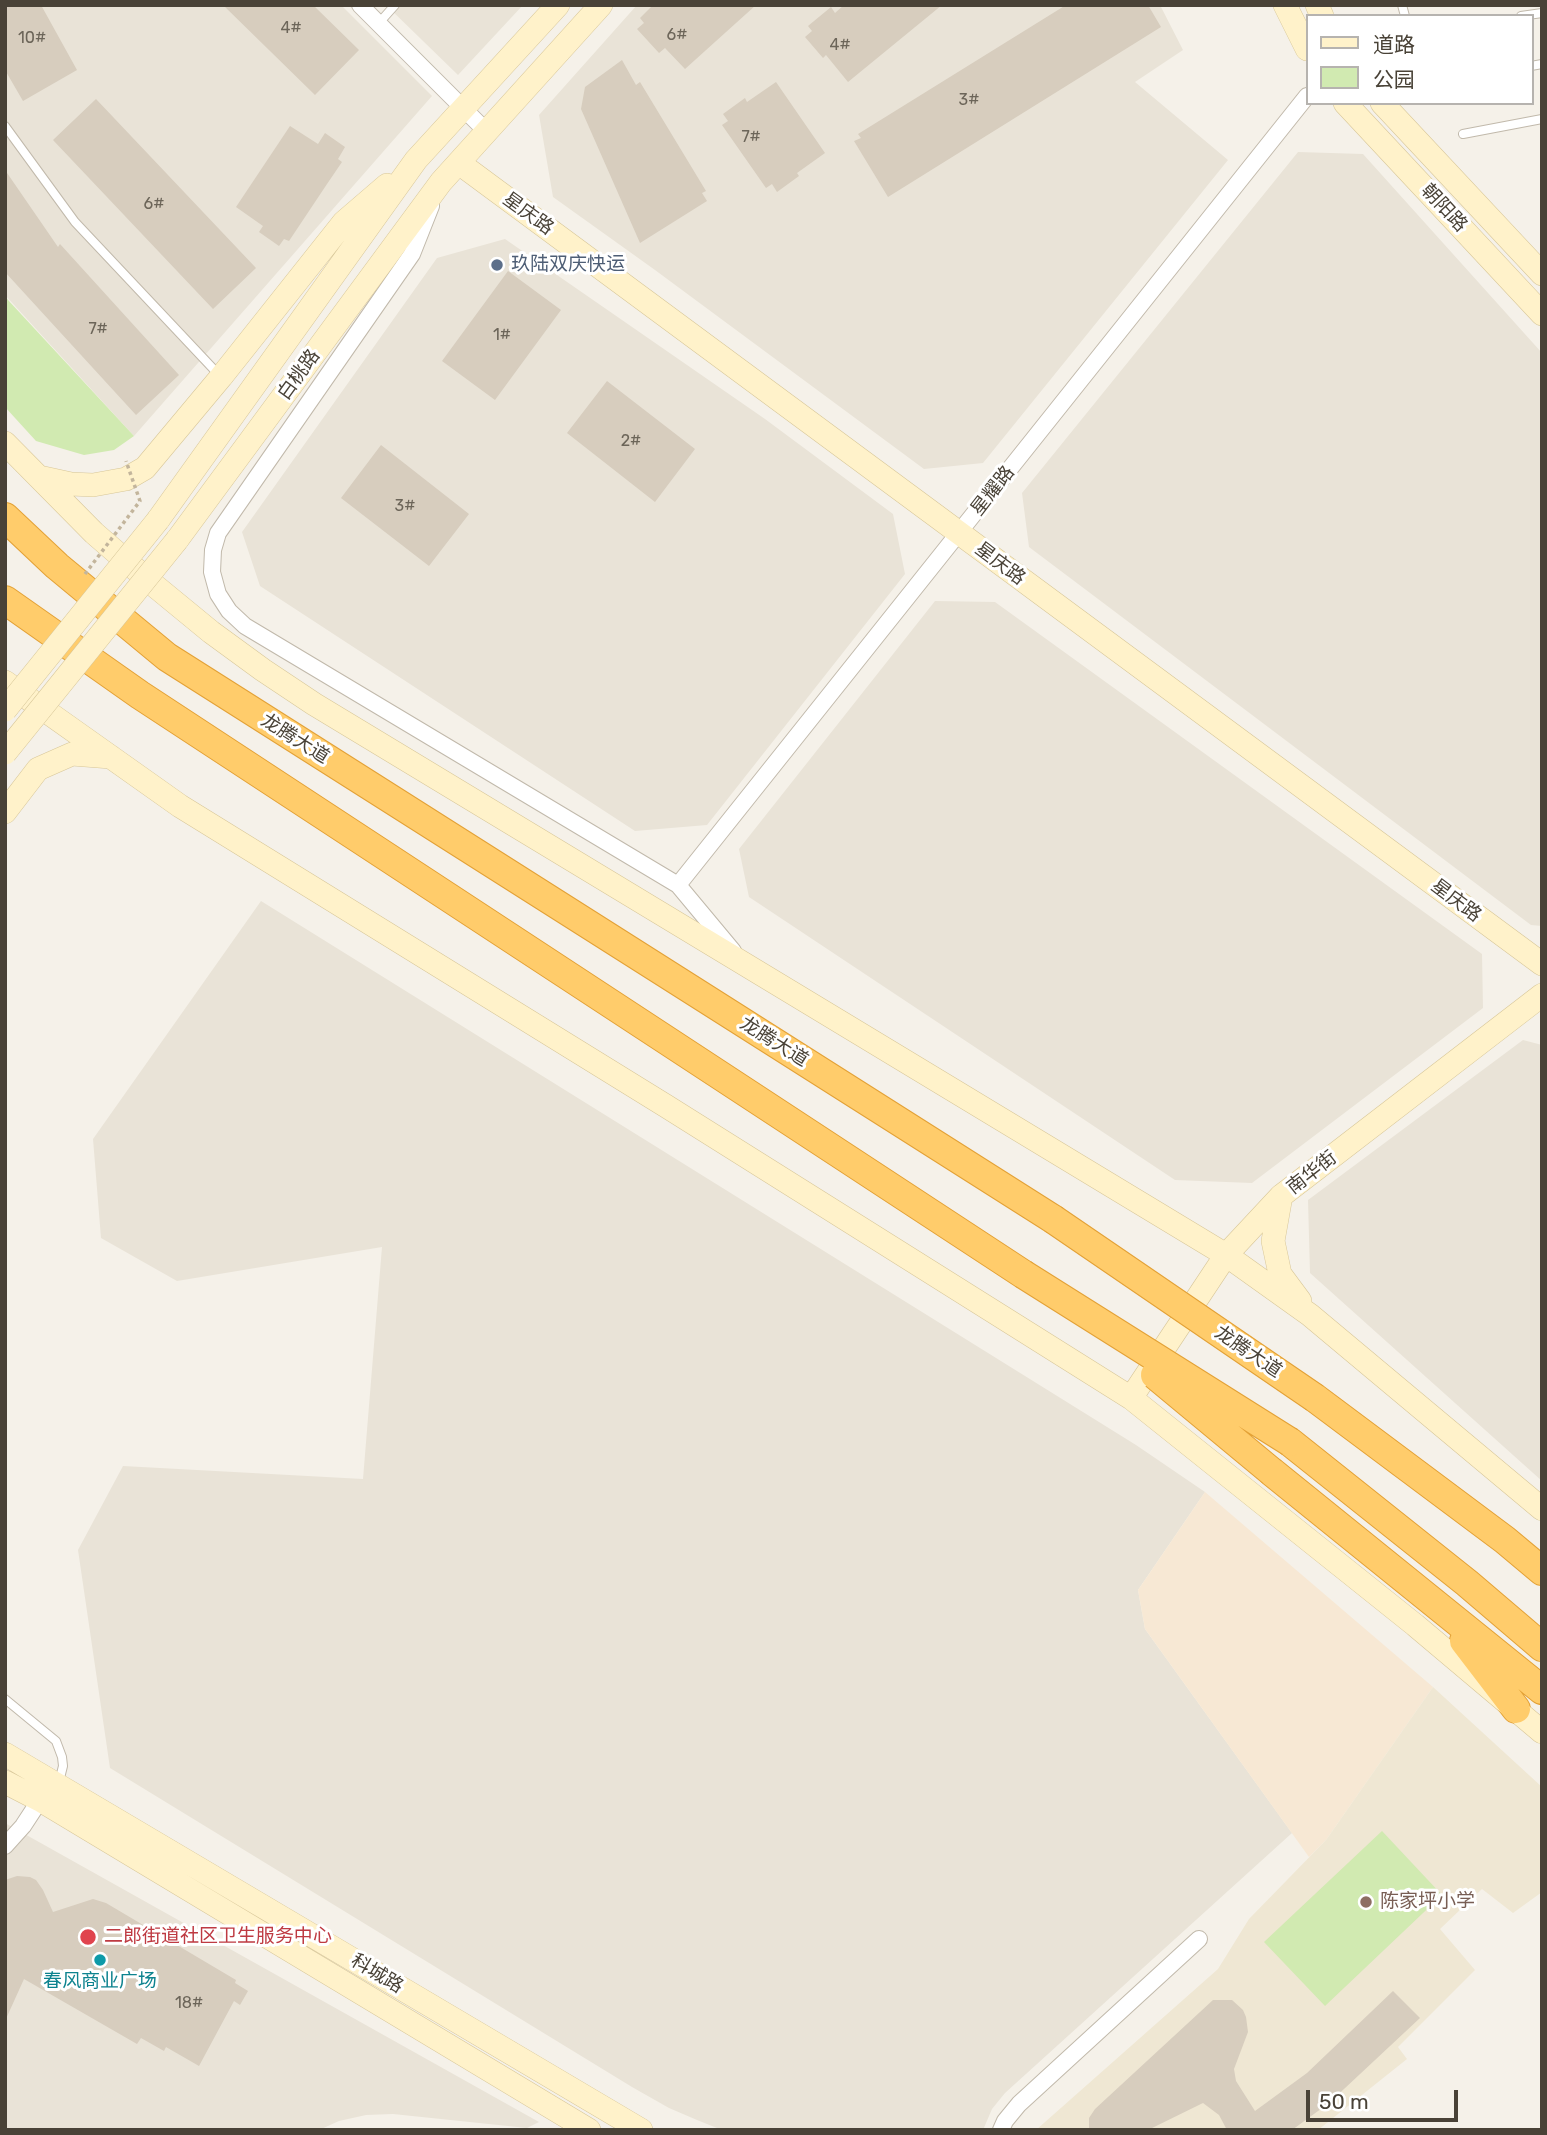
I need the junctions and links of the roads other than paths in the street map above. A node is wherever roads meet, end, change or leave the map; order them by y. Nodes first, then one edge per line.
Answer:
1 (360, 5) edge
2 (395, 5) edge
3 (558, 5) edge
4 (601, 5) edge
5 (1285, 5) edge
6 (378, 23) junction
7 (1306, 47) edge
8 (1306, 97) edge
9 (1347, 105) edge
10 (1383, 105) edge
11 (463, 108) junction
12 (1542, 118) edge
13 (5, 126) edge
14 (486, 132) junction
15 (1463, 134) dead end
16 (415, 160) junction
17 (459, 163) junction
18 (441, 182) junction
19 (1542, 274) edge
20 (1542, 314) edge
21 (221, 377) junction
22 (5, 443) edge
23 (38, 477) junction
24 (5, 517) edge
25 (960, 534) junction
26 (5, 600) edge
27 (5, 682) edge
28 (5, 710) edge
29 (5, 753) edge
30 (112, 757) junction
31 (5, 812) edge
32 (678, 885) junction
33 (1542, 964) edge
34 (746, 967) junction
35 (1542, 995) edge
36 (1281, 1196) junction
37 (1226, 1255) junction
38 (1069, 1304) junction
39 (1310, 1315) junction
40 (1131, 1398) junction
41 (1542, 1509) edge
42 (1542, 1571) edge
43 (1440, 1607) junction
44 (1542, 1647) edge
45 (1542, 1690) edge
46 (5, 1699) edge
47 (1516, 1709) junction
48 (1542, 1732) edge
49 (5, 1754) edge
50 (5, 1782) edge
51 (58, 1785) junction
52 (40, 1800) junction
53 (5, 1846) edge
54 (1199, 1939) dead end
55 (589, 2130) edge
56 (641, 2130) edge
57 (1001, 2130) edge

1 - 6 street
2 - 6 lane
3 - 11 main road, 白桃路
4 - 14 main road, 白桃路
5 - 7 main road
6 - 11 street
8 - 25 street, 星耀路
9 - 20 main road, 朝阳路
10 - 19 main road, 朝阳路
11 - 14 street
11 - 16 main road, 白桃路
12 - 15 lane
13 - 21 lane
14 - 17 main road, 白桃路
16 - 21 main road
16 - 28 main road, 白桃路, bridge
17 - 18 main road, 白桃路
17 - 25 main road, 星庆路
18 - 29 main road, 白桃路, bridge
18 - 32 street
21 - 23 main road
22 - 23 main road
23 - 34 main road
24 - 42 highway, 龙腾大道, bridge
25 - 32 street, 星耀路
25 - 33 main road, 星庆路
26 - 38 highway, bridge
27 - 30 main road
30 - 31 main road
30 - 40 main road
32 - 34 street
34 - 37 main road
35 - 36 main road, 南华街
36 - 37 main road, 南华街
36 - 39 main road
37 - 39 main road
37 - 40 main road, 南华街
38 - 43 highway, bridge
38 - 44 highway, bridge
39 - 41 main road
40 - 47 main road
43 - 45 highway
43 - 47 highway
46 - 51 lane
47 - 48 main road
49 - 51 main road, 科城路
50 - 52 main road, 科城路
51 - 56 main road, 科城路
52 - 53 street
52 - 55 main road, 科城路
54 - 57 street

